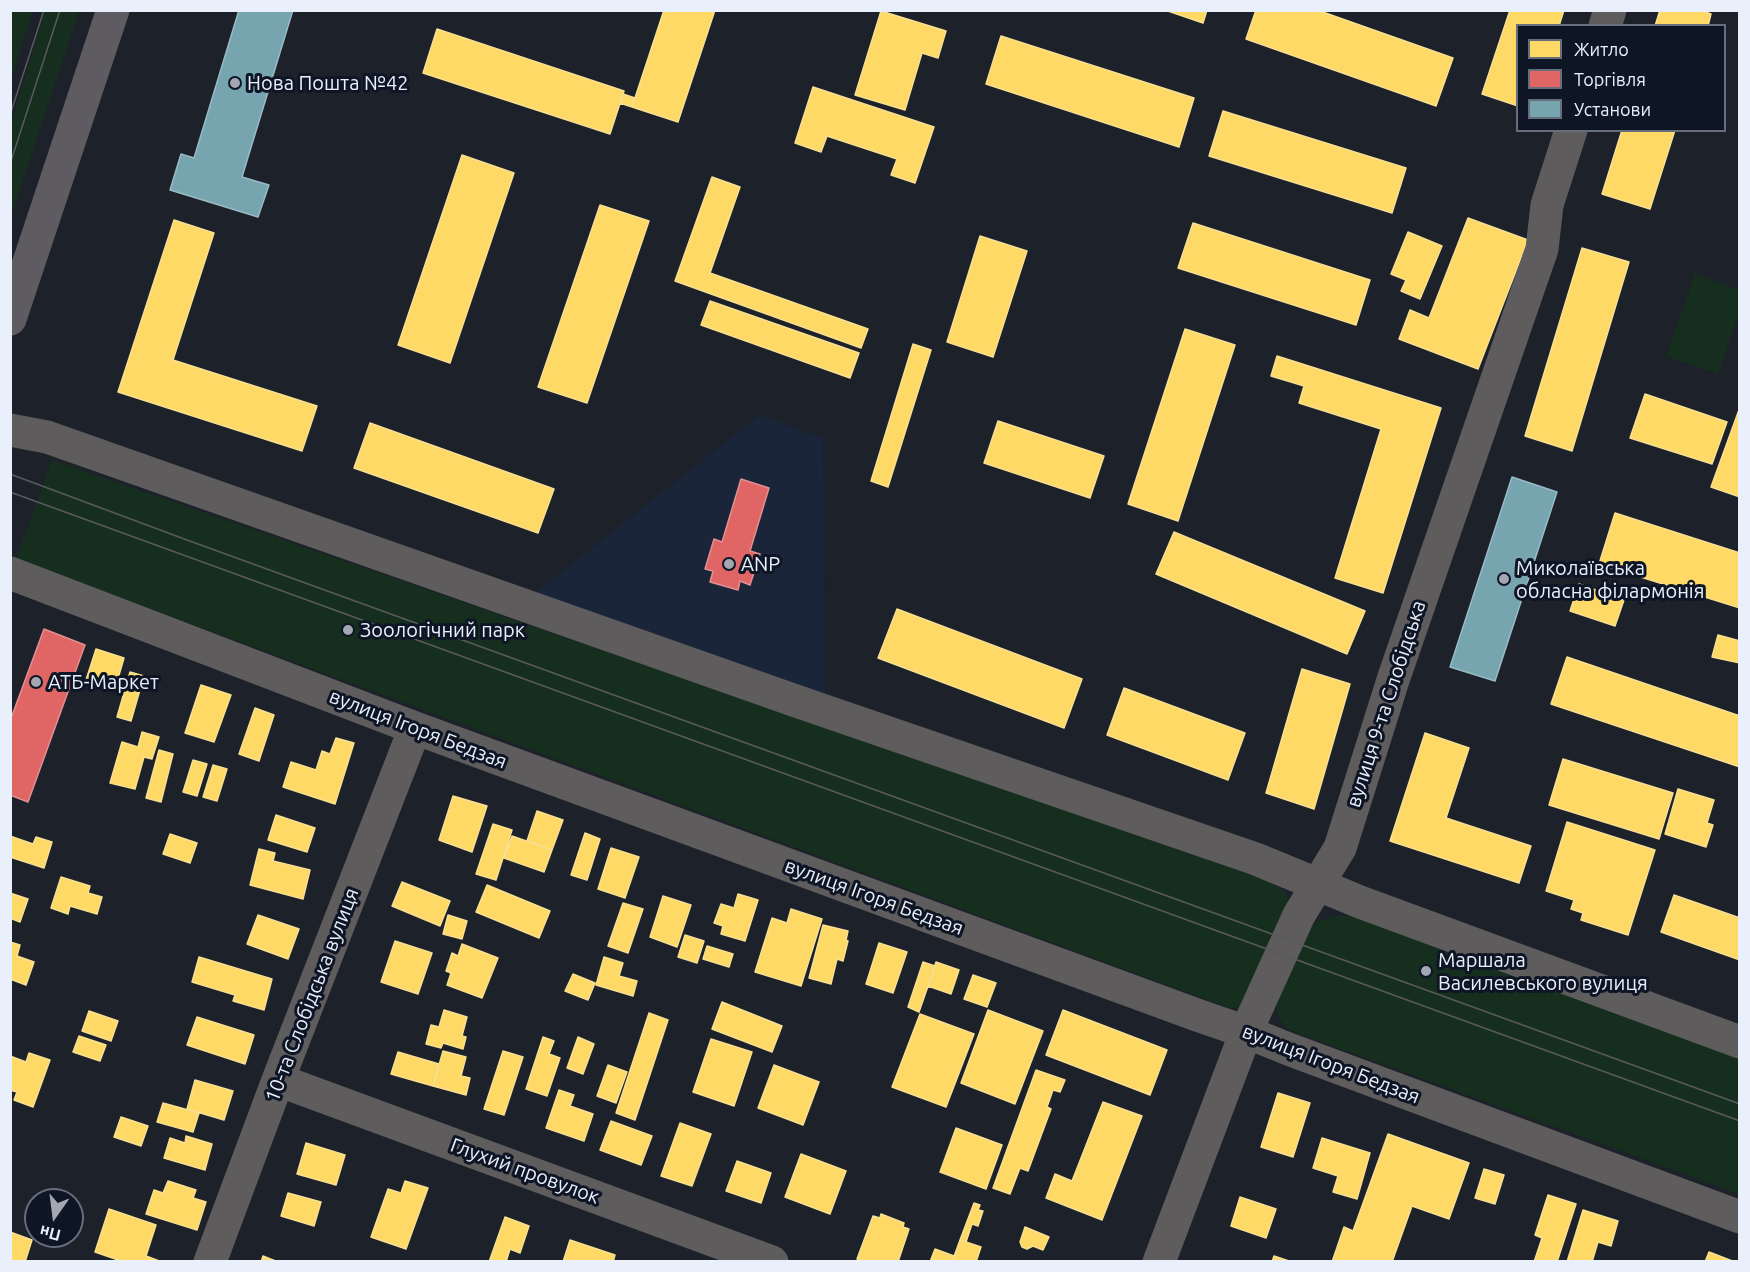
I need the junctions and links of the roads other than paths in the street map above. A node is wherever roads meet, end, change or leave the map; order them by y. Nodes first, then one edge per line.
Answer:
1 (113, 10) edge
2 (1570, 132) edge
3 (10, 319) edge
4 (10, 430) edge
5 (10, 573) edge
6 (415, 728) junction
7 (1318, 885) junction
8 (1246, 1032) junction
9 (1740, 1042) edge
10 (278, 1080) junction
11 (1740, 1217) edge
12 (210, 1262) edge
13 (772, 1262) edge
14 (1159, 1262) edge

1 - 3 main road
2 - 7 street, вулиця 9-та Слобідська
4 - 7 street
5 - 6 street, вулиця Ігоря Бедзая
6 - 8 street, вулиця Ігоря Бедзая
6 - 10 street, 10-та Слобідська вулиця
7 - 8 street, вулиця 9-та Слобідська
7 - 9 street
8 - 11 street, вулиця Ігоря Бедзая
8 - 14 street, вулиця 9-та Слобідська
10 - 12 street, 10-та Слобідська вулиця
10 - 13 street, Глухий провулок

